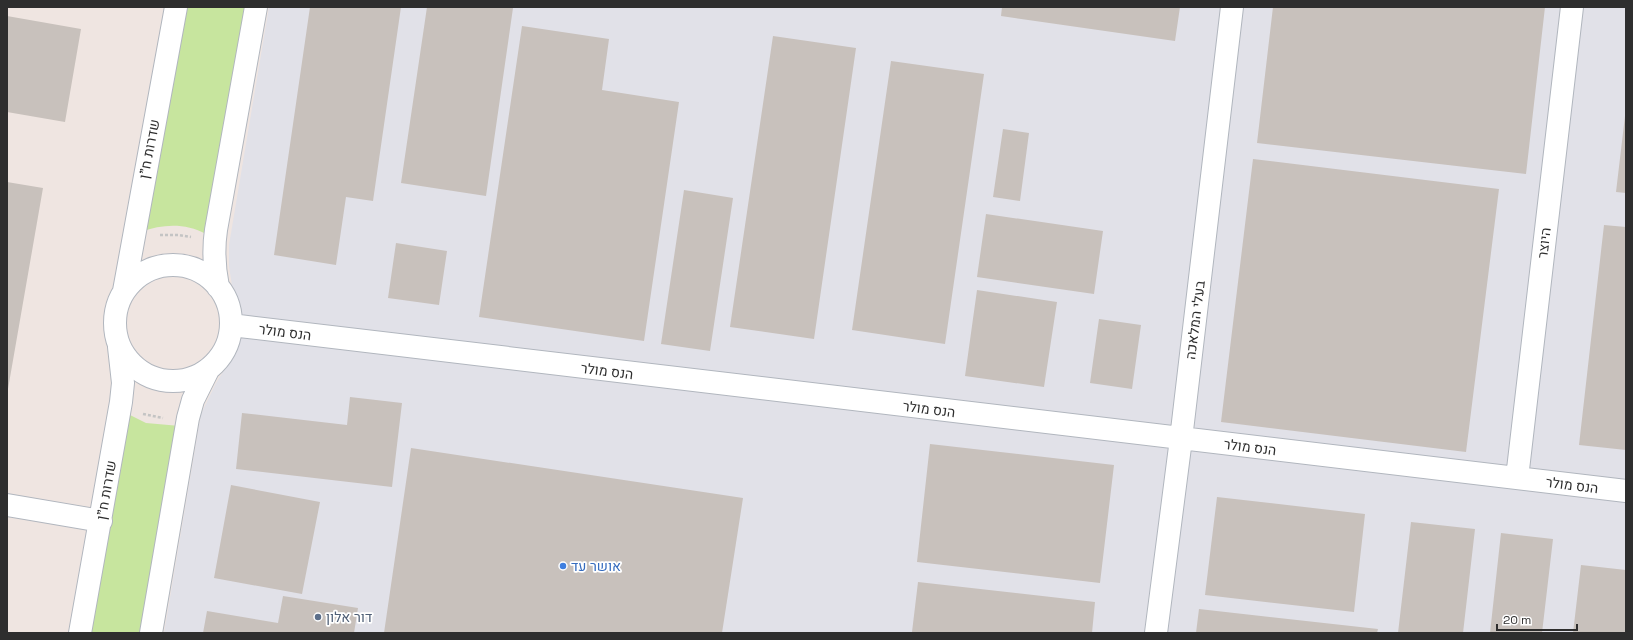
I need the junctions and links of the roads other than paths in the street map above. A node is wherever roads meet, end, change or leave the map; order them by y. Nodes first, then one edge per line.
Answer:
1 (176, 7) edge
2 (256, 7) edge
3 (1232, 7) edge
4 (1572, 7) edge
5 (218, 286) junction
6 (124, 291) junction
7 (231, 325) junction
8 (119, 345) junction
9 (208, 370) junction
10 (1181, 439) junction
11 (1517, 478) junction
12 (1626, 491) edge
13 (7, 505) edge
14 (100, 521) junction
15 (80, 633) edge
16 (151, 633) edge
17 (1156, 633) edge

1 - 6 street, שדרות ח"ן
2 - 5 street
3 - 10 street, בעלי המלאכה
4 - 11 street, היוצר
5 - 6 street
5 - 7 street
6 - 8 street
7 - 9 street
7 - 10 street, הנס מולר
8 - 9 street
8 - 14 street, שדרות ח"ן
9 - 16 street
10 - 11 street, הנס מולר
10 - 17 street, בעלי המלאכה
11 - 12 street, הנס מולר
13 - 14 street
14 - 15 street, שדרות ח"ן

